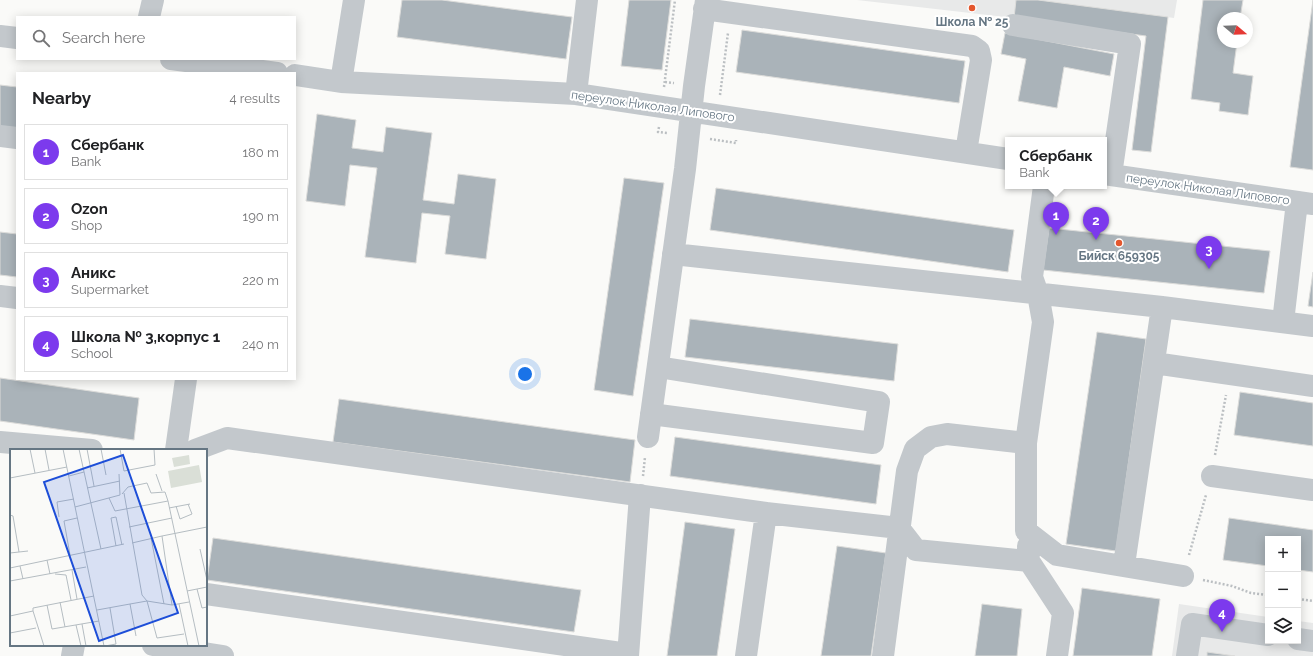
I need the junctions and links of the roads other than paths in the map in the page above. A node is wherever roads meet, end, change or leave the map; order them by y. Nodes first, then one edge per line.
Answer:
1 (152, 0) edge
2 (354, 0) edge
3 (587, 0) edge
4 (705, 4) edge
5 (150, 16) edge
6 (1013, 25) dead end
7 (0, 36) edge
8 (16, 38) edge
9 (176, 60) edge
10 (229, 70) edge
11 (261, 72) edge
12 (296, 75) edge
13 (341, 82) junction
14 (576, 94) junction
15 (691, 111) junction
16 (0, 136) edge
17 (16, 138) edge
18 (966, 152) junction
19 (1005, 158) edge
20 (1108, 174) edge
21 (1044, 189) edge
22 (1305, 203) edge
23 (673, 254) junction
24 (1038, 294) junction
25 (0, 296) edge
26 (16, 298) edge
27 (1162, 307) junction
28 (1282, 322) junction
29 (1313, 326) edge
30 (1154, 363) junction
31 (658, 367) junction
32 (186, 380) edge
33 (1313, 386) edge
34 (651, 414) junction
35 (648, 437) road end
36 (0, 442) edge
37 (1026, 443) junction
38 (80, 449) edge
39 (176, 449) edge
40 (198, 449) edge
41 (1212, 476) road end
42 (1313, 490) edge
43 (640, 495) junction
44 (766, 513) junction
45 (899, 528) junction
46 (1026, 531) junction
47 (1029, 561) junction
48 (1124, 565) junction
49 (1183, 576) road end
50 (207, 594) edge
51 (1265, 635) edge
52 (1301, 639) edge
53 (1313, 641) edge
54 (74, 646) edge
55 (159, 646) edge
56 (628, 655) edge
57 (72, 656) edge
58 (223, 656) edge
59 (746, 656) edge
60 (883, 656) edge
61 (1057, 656) edge
62 (1187, 656) edge

1 - 5 street
2 - 13 street
3 - 14 street
4 - 15 street
4 - 18 street
6 - 20 street
7 - 8 street
9 - 10 street
10 - 11 street
12 - 13 street, переулок Николая Липового
13 - 14 street, переулок Николая Липового
14 - 15 street, переулок Николая Липового
15 - 18 street, переулок Николая Липового
15 - 23 street
16 - 17 street
18 - 19 street, переулок Николая Липового
20 - 22 street, переулок Николая Липового
21 - 24 street
22 - 28 street
23 - 24 street
23 - 31 street
24 - 27 street
24 - 37 street
25 - 26 street
27 - 28 street
27 - 30 street
28 - 29 street
30 - 33 street
30 - 48 street
31 - 34 street
31 - 34 street
32 - 39 street
34 - 35 street
36 - 38 street
37 - 45 street
37 - 46 street
40 - 43 street
41 - 42 street
43 - 44 street
43 - 56 street
44 - 45 street
44 - 59 street
45 - 47 street
45 - 60 street
46 - 47 street
46 - 48 street
47 - 61 street
48 - 49 street
50 - 56 street
51 - 62 street
52 - 53 street
54 - 57 street
55 - 58 street

